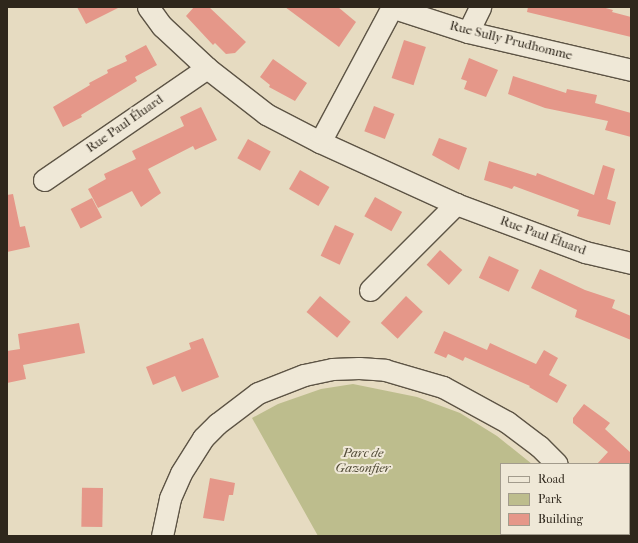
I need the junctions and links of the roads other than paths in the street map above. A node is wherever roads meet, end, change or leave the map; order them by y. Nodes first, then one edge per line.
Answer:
1 (148, 7) edge
2 (391, 7) edge
3 (480, 7) edge
4 (468, 32) junction
5 (207, 68) junction
6 (631, 70) edge
7 (320, 142) junction
8 (44, 180) dead end
9 (456, 204) junction
10 (631, 264) edge
11 (370, 290) dead end
12 (556, 463) edge
13 (162, 536) edge

1 - 5 street, Rue Paul Éluard
2 - 4 street, Rue Sully Prudhomme
2 - 7 street
3 - 4 street
4 - 6 street, Rue Sully Prudhomme
5 - 7 street, Rue Paul Éluard
5 - 8 street, Rue Paul Éluard
7 - 9 street, Rue Paul Éluard
9 - 10 street, Rue Paul Éluard
9 - 11 street
12 - 13 street

